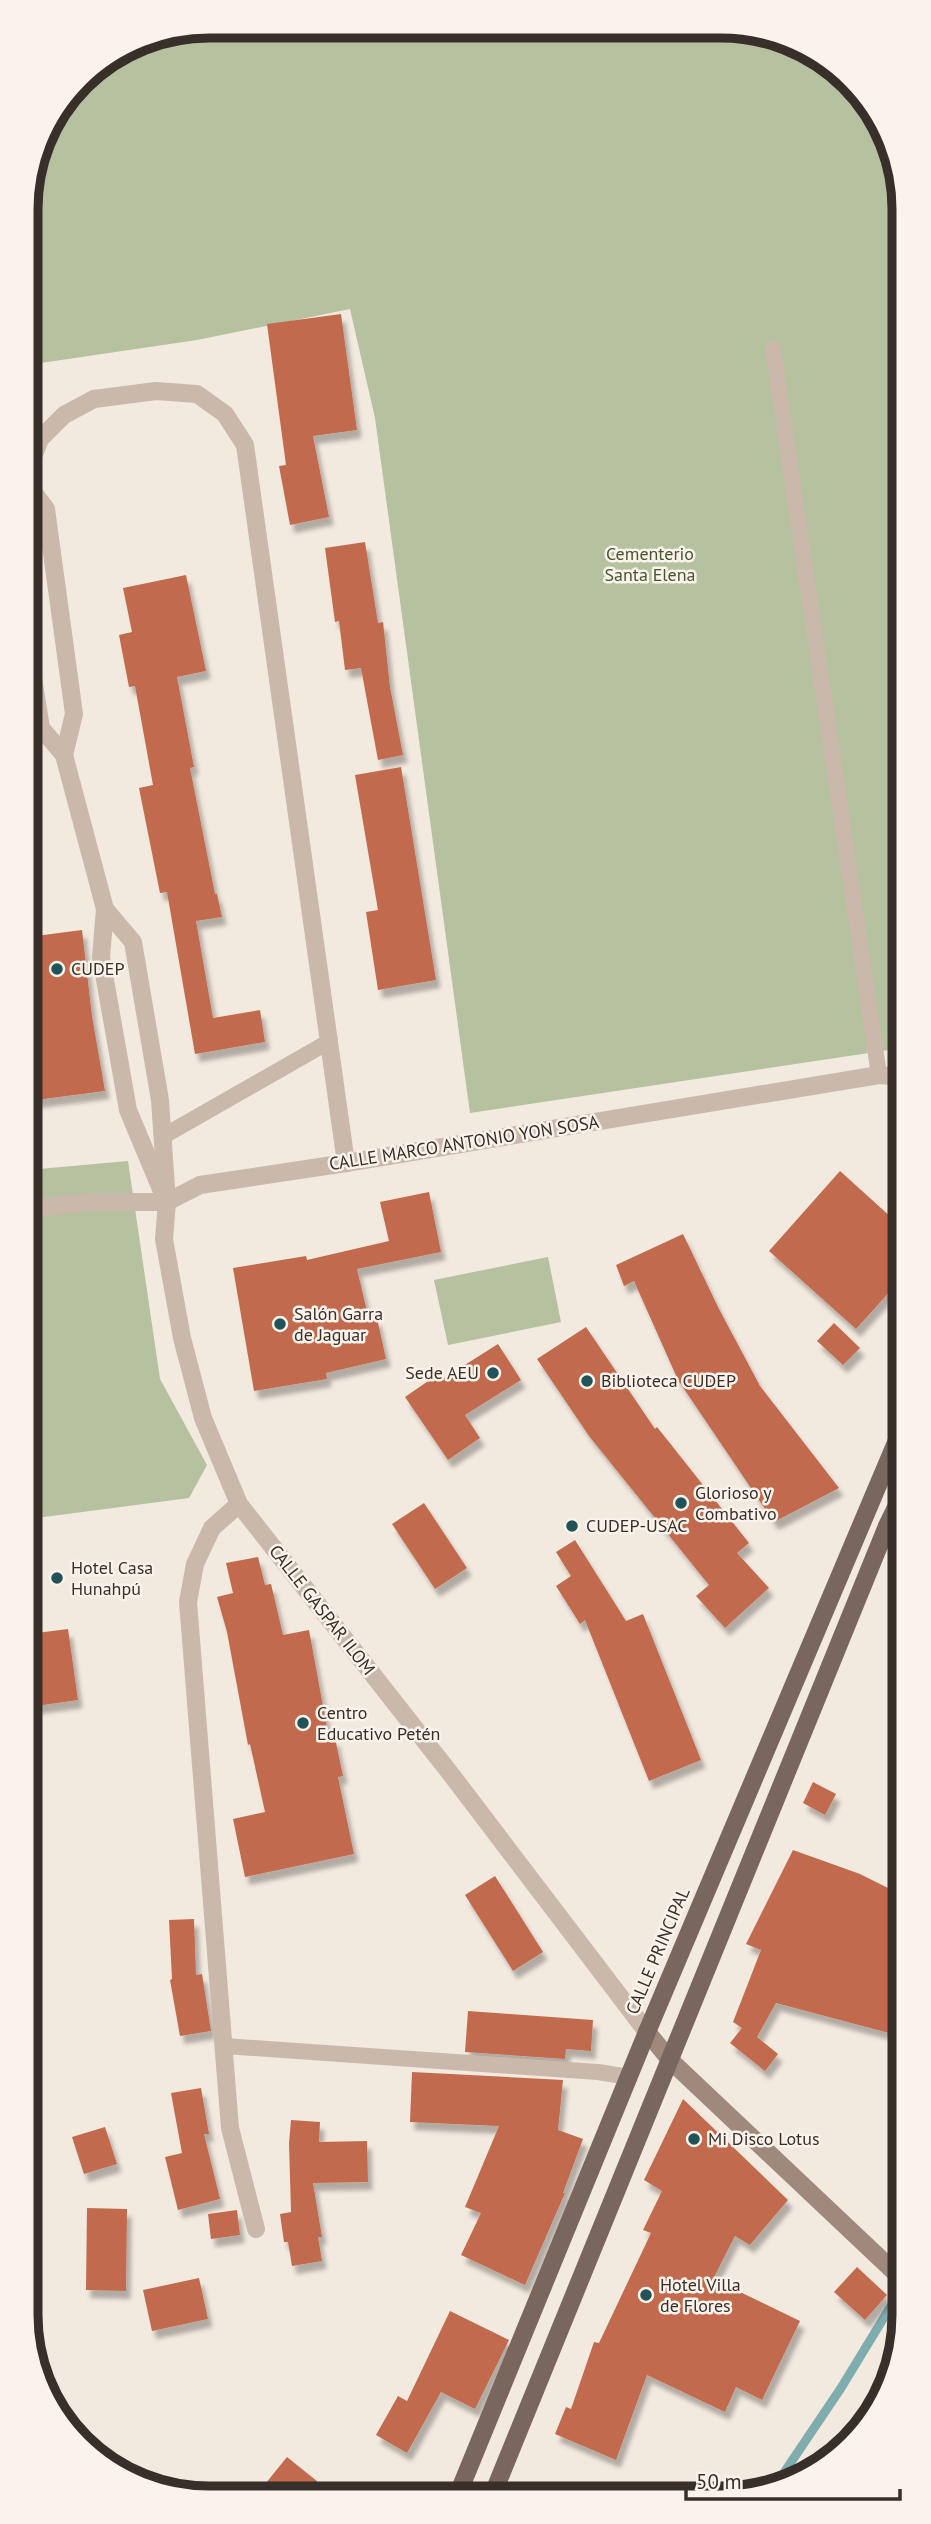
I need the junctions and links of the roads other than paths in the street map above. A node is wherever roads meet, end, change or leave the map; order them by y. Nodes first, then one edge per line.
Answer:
1 (773, 349) dead end
2 (39, 442) edge
3 (39, 500) edge
4 (39, 714) edge
5 (64, 755) junction
6 (105, 909) junction
7 (330, 1041) junction
8 (879, 1074) junction
9 (892, 1076) edge
10 (162, 1137) junction
11 (346, 1163) junction
12 (167, 1202) junction
13 (39, 1208) edge
14 (892, 1452) edge
15 (239, 1504) junction
16 (892, 1537) edge
17 (647, 2032) junction
18 (225, 2046) junction
19 (671, 2062) junction
20 (629, 2077) junction
21 (256, 2229) dead end
22 (892, 2270) edge
23 (461, 2486) edge
24 (496, 2486) edge

1 - 8 lane
2 - 7 street
3 - 5 street
4 - 5 street
5 - 6 street
6 - 10 street, CALLE GASPAR ILOM
6 - 12 street
7 - 10 lane
7 - 11 street
8 - 9 street, CALLE MARCO ANTONIO YON SOSA
8 - 11 street, CALLE MARCO ANTONIO YON SOSA
10 - 12 street, CALLE GASPAR ILOM
11 - 12 street, CALLE MARCO ANTONIO YON SOSA
12 - 13 street, CALLE MARCO ANTONIO YON SOSA
12 - 15 street, CALLE GASPAR ILOM
14 - 17 main road, CALLE PRINCIPAL
15 - 17 street, CALLE GASPAR ILOM
15 - 18 street
16 - 19 main road
17 - 19 street
17 - 20 main road, CALLE PRINCIPAL
18 - 20 lane
18 - 21 street
19 - 22 street
19 - 24 main road
20 - 23 main road, CALLE PRINCIPAL

